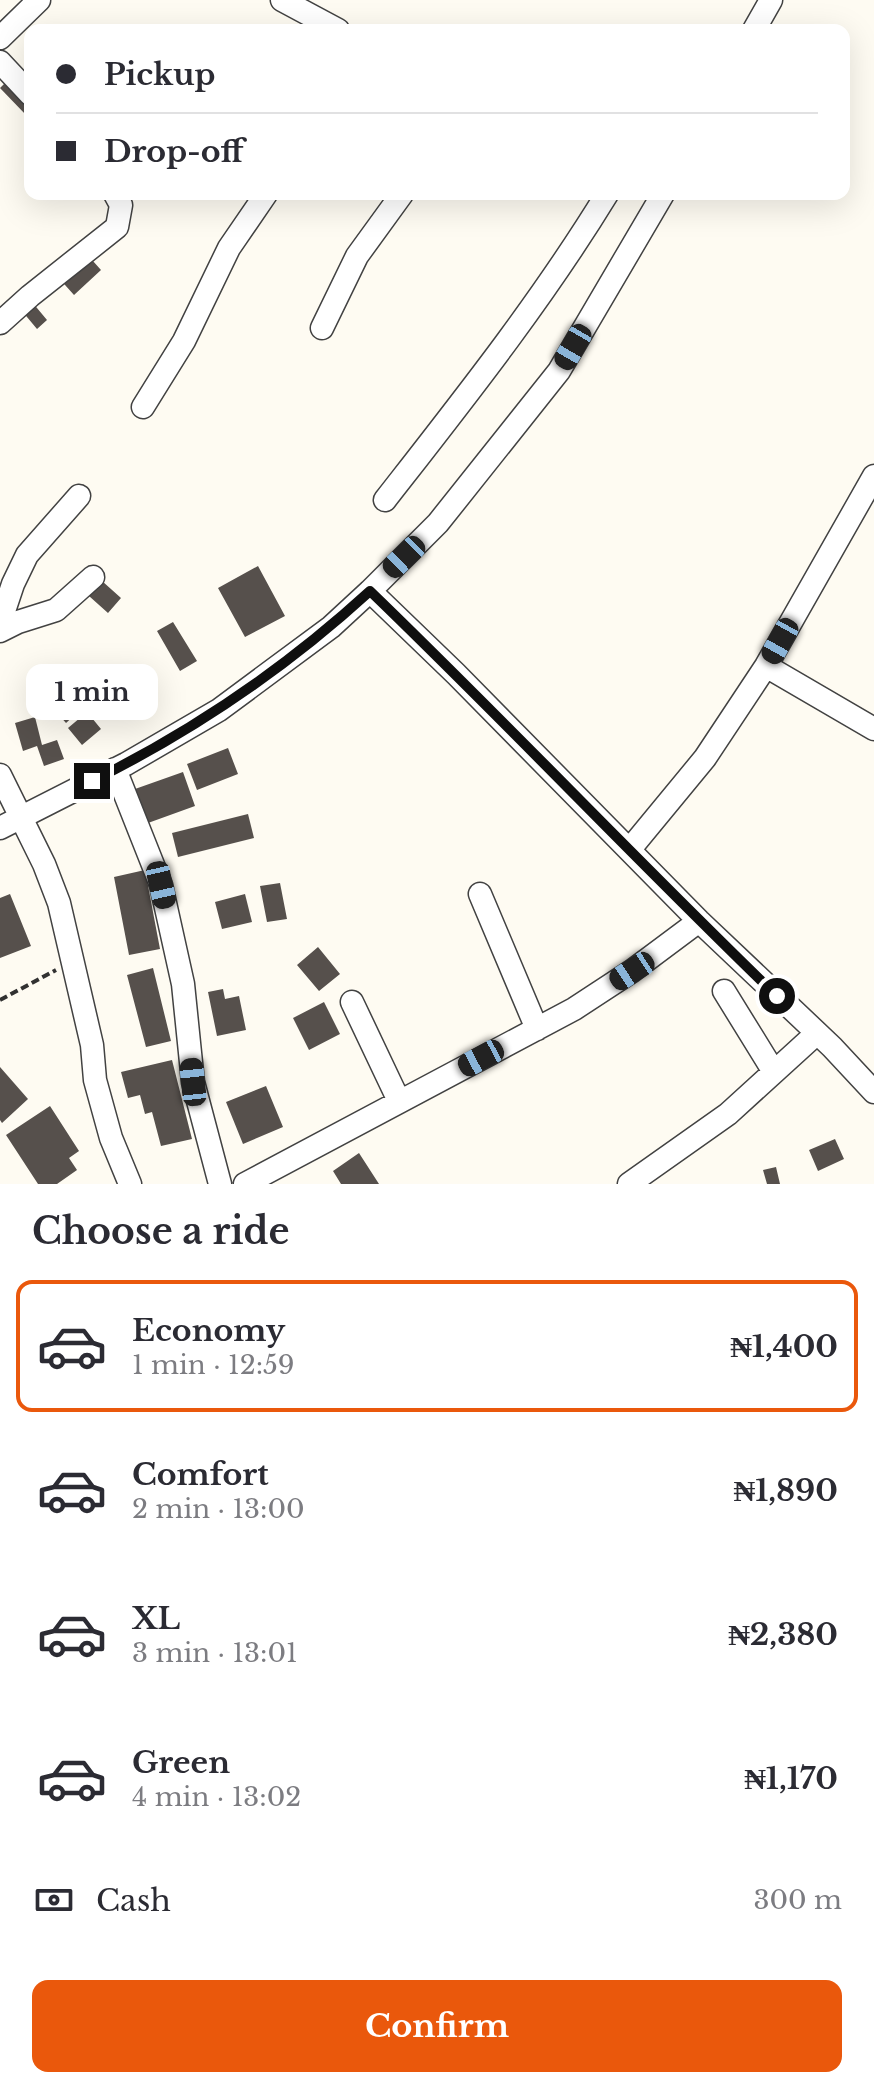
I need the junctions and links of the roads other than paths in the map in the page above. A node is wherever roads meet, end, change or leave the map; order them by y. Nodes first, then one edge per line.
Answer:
1 (39, 0) edge
2 (282, 0) edge
3 (771, 0) edge
4 (327, 24) edge
5 (757, 24) edge
6 (0, 38) edge
7 (0, 62) edge
8 (24, 88) edge
9 (118, 200) edge
10 (262, 200) edge
11 (398, 200) edge
12 (603, 200) edge
13 (651, 200) edge
14 (0, 323) edge
15 (322, 328) dead end
16 (143, 407) dead end
17 (874, 476) edge
18 (79, 496) dead end
19 (385, 500) dead end
20 (93, 577) dead end
21 (370, 591) junction
22 (0, 623) edge
23 (0, 631) edge
24 (766, 666) junction
25 (874, 729) edge
26 (115, 769) junction
27 (0, 775) edge
28 (22, 816) junction
29 (0, 828) edge
30 (630, 849) junction
31 (480, 894) dead end
32 (699, 921) junction
33 (724, 991) dead end
34 (352, 1002) dead end
35 (537, 1029) junction
36 (817, 1033) junction
37 (774, 1072) junction
38 (874, 1092) edge
39 (399, 1101) junction
40 (130, 1184) edge
41 (220, 1184) edge
42 (245, 1184) edge
43 (629, 1184) edge

1 - 6 street
2 - 4 street
3 - 5 street
7 - 8 street
9 - 14 street
10 - 16 street
11 - 15 street
12 - 19 street
13 - 21 street
17 - 24 street
18 - 22 street
20 - 23 street
21 - 26 street
21 - 30 street
24 - 25 street
24 - 30 street
26 - 28 street
26 - 41 street
27 - 28 street
28 - 29 street
28 - 40 street
30 - 32 street
31 - 35 street
32 - 35 street
32 - 36 street
33 - 37 street
34 - 39 street
35 - 39 street
36 - 37 street
36 - 38 street
37 - 43 street
39 - 42 street

